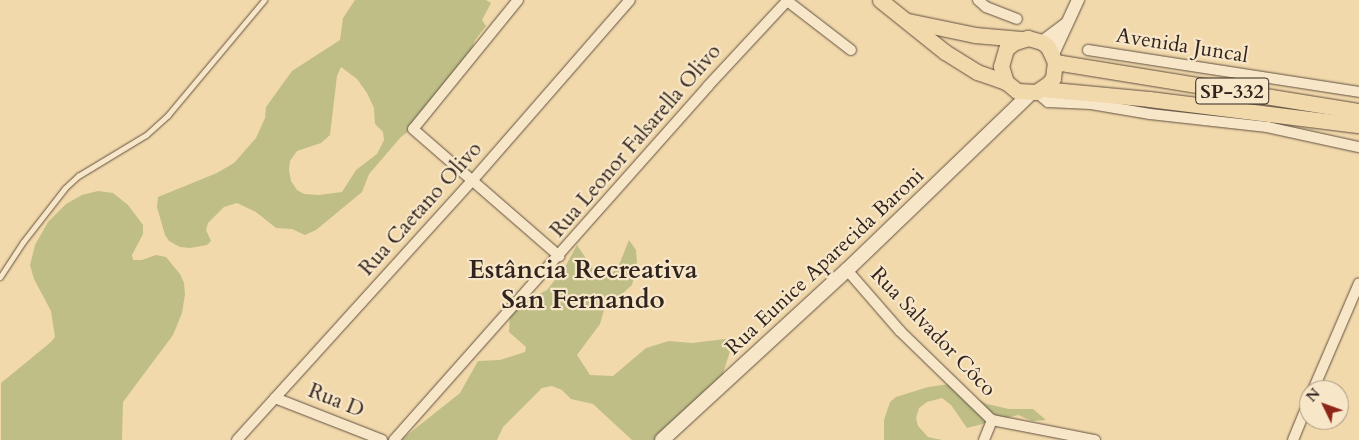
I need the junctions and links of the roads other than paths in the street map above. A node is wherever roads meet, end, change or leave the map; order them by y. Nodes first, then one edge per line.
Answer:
1 (264, 0) edge
2 (518, 0) edge
3 (630, 0) edge
4 (786, 0) edge
5 (880, 0) edge
6 (978, 0) edge
7 (1078, 0) edge
8 (1017, 19) dead end
9 (904, 20) junction
10 (1066, 24) junction
11 (1021, 39) junction
12 (1042, 42) junction
13 (851, 50) dead end
14 (1088, 50) dead end
15 (1054, 58) junction
16 (1026, 89) junction
17 (1359, 92) edge
18 (1359, 111) edge
19 (1359, 125) edge
20 (1359, 147) edge
21 (472, 181) junction
22 (559, 256) junction
23 (847, 270) junction
24 (0, 277) edge
25 (1359, 283) edge
26 (1355, 308) edge
27 (1319, 380) edge
28 (275, 398) junction
29 (992, 420) junction
30 (1299, 425) edge
31 (237, 440) edge
32 (382, 440) edge
33 (394, 440) edge
34 (662, 440) edge
35 (984, 440) edge
36 (1095, 440) edge
37 (1293, 440) edge

1 - 24 lane
2 - 21 street
3 - 21 street, Rua Caetano Olivo
4 - 13 street
4 - 22 street, Rua Leonor Falsarella Olivo
5 - 9 main road, SP-332
6 - 8 street
7 - 10 street
9 - 11 main road, SP-332
9 - 16 main road, SP-332
10 - 12 street
10 - 15 street
11 - 12 main road
11 - 16 main road
12 - 15 main road
14 - 17 street, Avenida Juncal
15 - 16 main road
15 - 18 main road, SP-332
16 - 19 main road, SP-332
16 - 20 street
16 - 23 main road, Rua Eunice Aparecida Baroni
21 - 22 street
21 - 28 street, Rua Caetano Olivo
22 - 33 street, Rua Leonor Falsarella Olivo
23 - 29 street, Rua Salvador Côco
23 - 34 main road, Rua Eunice Aparecida Baroni
25 - 26 street
26 - 27 street
28 - 31 street, Rua Caetano Olivo
28 - 32 street, Rua D
29 - 35 street
29 - 36 street
30 - 37 street

